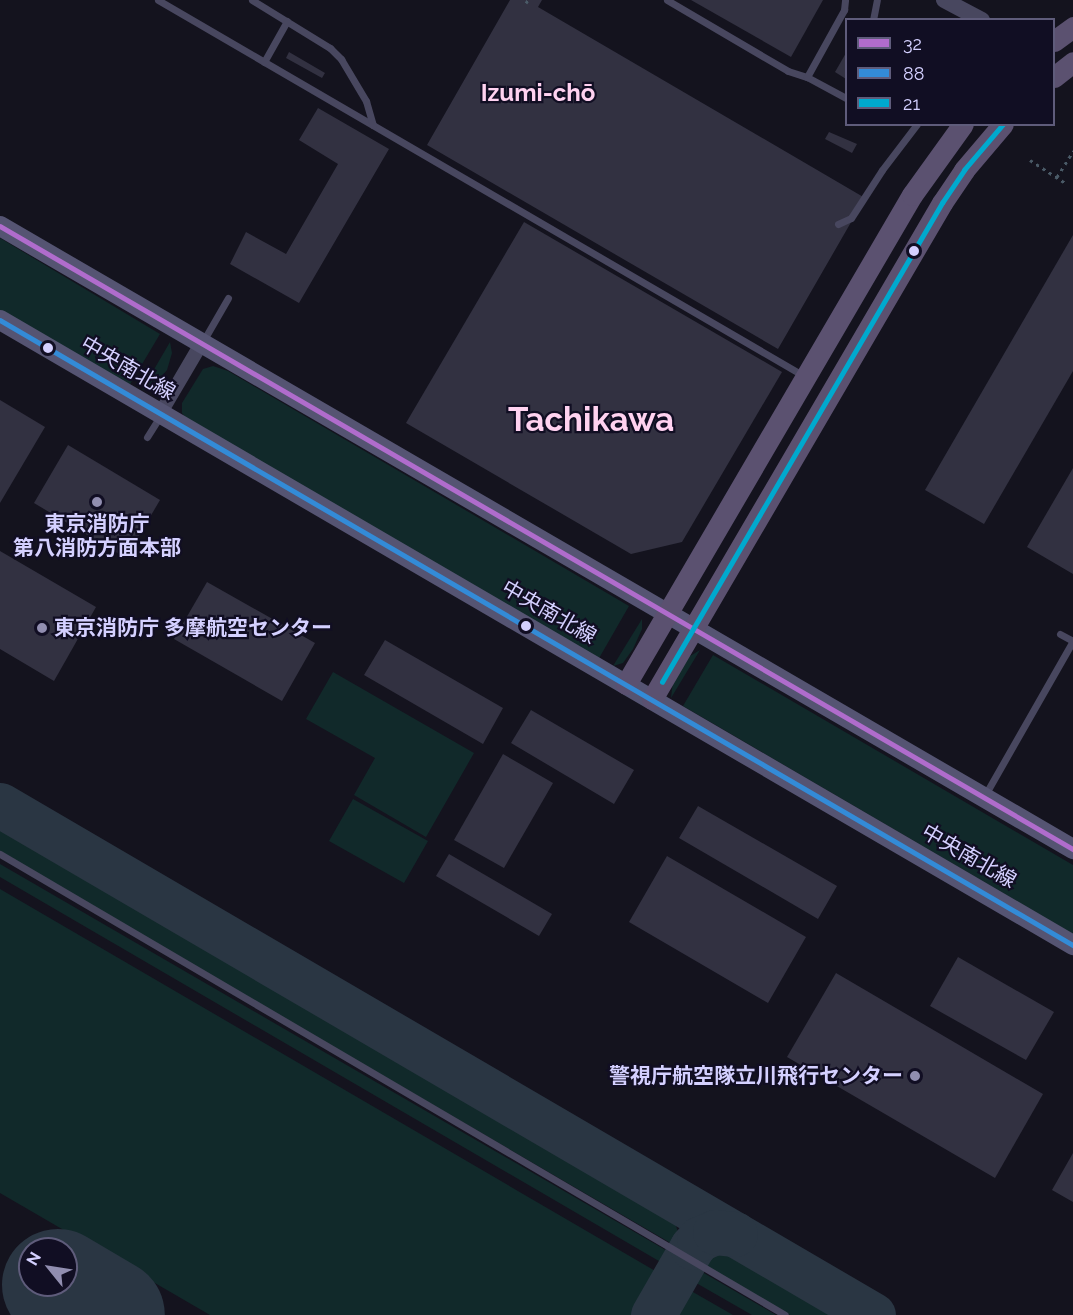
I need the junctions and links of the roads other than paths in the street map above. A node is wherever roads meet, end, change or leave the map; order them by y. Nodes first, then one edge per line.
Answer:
1 (158, 0) edge
2 (252, 0) edge
3 (667, 0) edge
4 (845, 0) edge
5 (877, 0) edge
6 (944, 0) edge
7 (873, 18) edge
8 (977, 18) edge
9 (287, 21) junction
10 (1073, 27) edge
11 (1055, 40) edge
12 (264, 62) junction
13 (1073, 62) edge
14 (1055, 76) edge
15 (807, 77) junction
16 (845, 97) edge
17 (373, 125) junction
18 (915, 126) edge
19 (962, 126) edge
20 (1002, 126) edge
21 (838, 224) dead end
22 (0, 226) edge
23 (228, 298) dead end
24 (0, 320) edge
25 (201, 344) junction
26 (806, 377) junction
27 (160, 414) junction
28 (147, 437) dead end
29 (667, 615) junction
30 (693, 629) junction
31 (1060, 633) dead end
32 (1073, 641) edge
33 (626, 684) junction
34 (652, 699) junction
35 (983, 797) junction
36 (1073, 849) edge
37 (0, 854) edge
38 (1073, 945) edge
39 (785, 1315) edge

1 - 12 lane
2 - 9 lane
3 - 15 lane
4 - 15 lane
5 - 7 lane
6 - 8 street
9 - 12 lane
9 - 17 lane
10 - 11 main road
12 - 17 lane
13 - 14 main road
15 - 16 lane
17 - 26 lane
18 - 21 lane
19 - 26 main road
20 - 30 main road
22 - 25 main road
23 - 25 lane
24 - 27 main road, 中央南北線
25 - 27 street
25 - 29 main road
26 - 29 main road
27 - 28 lane
27 - 33 main road, 中央南北線
29 - 30 main road
29 - 33 main road
30 - 34 main road
30 - 35 main road
31 - 32 lane
32 - 35 lane
33 - 34 main road, 中央南北線
34 - 38 main road, 中央南北線
35 - 36 main road
37 - 39 lane

